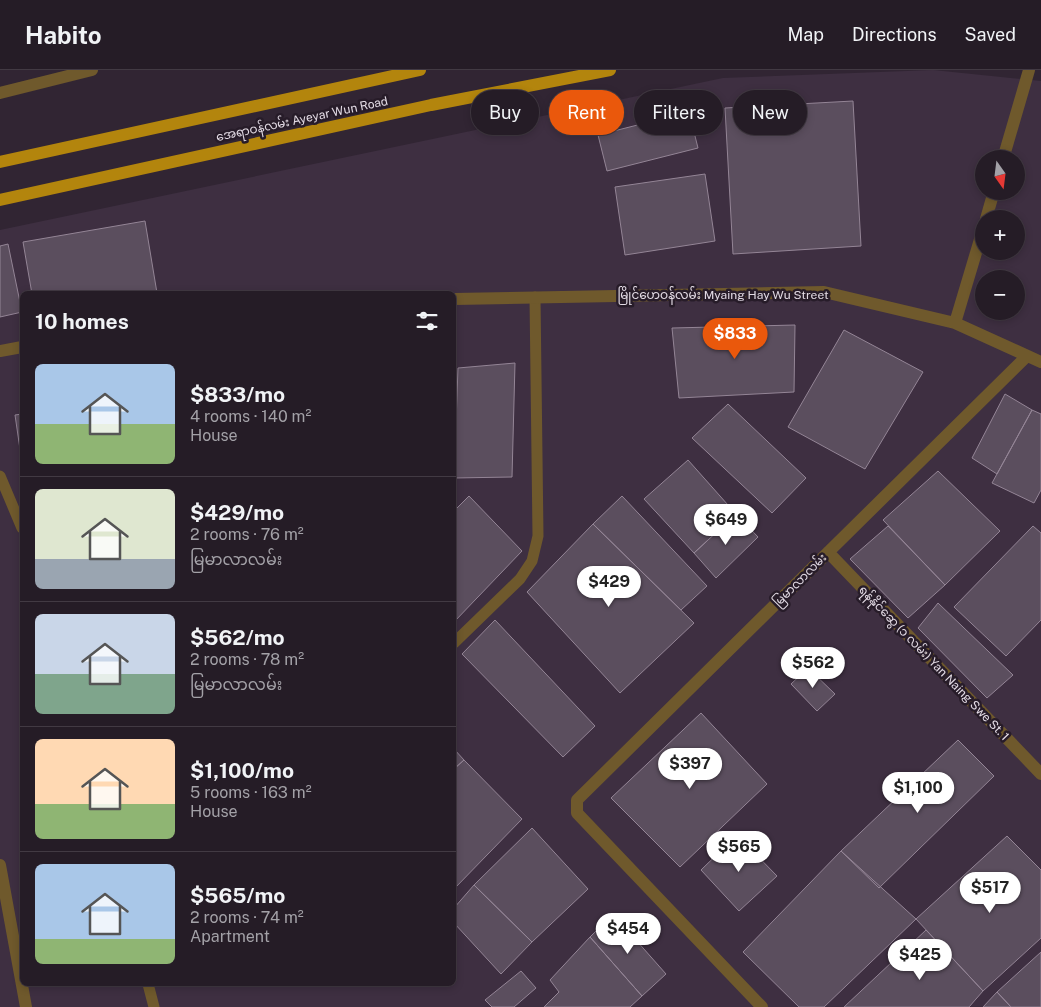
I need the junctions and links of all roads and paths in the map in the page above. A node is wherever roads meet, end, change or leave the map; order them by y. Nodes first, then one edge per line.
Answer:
1 (92, 70) edge
2 (420, 70) edge
3 (610, 70) edge
4 (1029, 70) edge
5 (0, 92) edge
6 (1006, 150) edge
7 (0, 162) edge
8 (0, 200) edge
9 (975, 256) edge
10 (535, 296) junction
11 (456, 299) edge
12 (955, 324) junction
13 (20, 347) edge
14 (0, 351) edge
15 (1027, 356) junction
16 (1041, 362) edge
17 (0, 476) edge
18 (20, 523) edge
19 (828, 552) junction
20 (456, 641) edge
21 (1041, 774) edge
22 (0, 864) edge
23 (19, 956) edge
24 (23, 986) edge
25 (149, 986) edge
26 (26, 1007) edge
27 (154, 1007) edge
28 (762, 1007) edge

1 - 5 street
2 - 7 main road, အေရာဝန်လမ်း Ayeyar Wun Road
3 - 8 main road, အေရာဝန်လမ်း Ayeyar Wun Road
4 - 6 street
9 - 12 street
10 - 11 street, မြိုင်ဟေဝန်လမ်း Myaing Hay Wu Street
10 - 12 street, မြိုင်ဟေဝန်လမ်း Myaing Hay Wu Street
10 - 20 lane
12 - 15 street, မြိုင်ဟေဝန်လမ်း Myaing Hay Wu Street
13 - 14 street
15 - 16 street, မြိုင်ဟေဝန်လမ်း Myaing Hay Wu Street
15 - 19 street, မြမာလာလမ်း
17 - 18 lane
19 - 21 street, ရန်နိုင်ဆွေ (၁ လမ်း) Yan Naing Swe St. 1
19 - 28 street, မြမာလာလမ်း
22 - 23 street
24 - 26 street
25 - 27 lane

